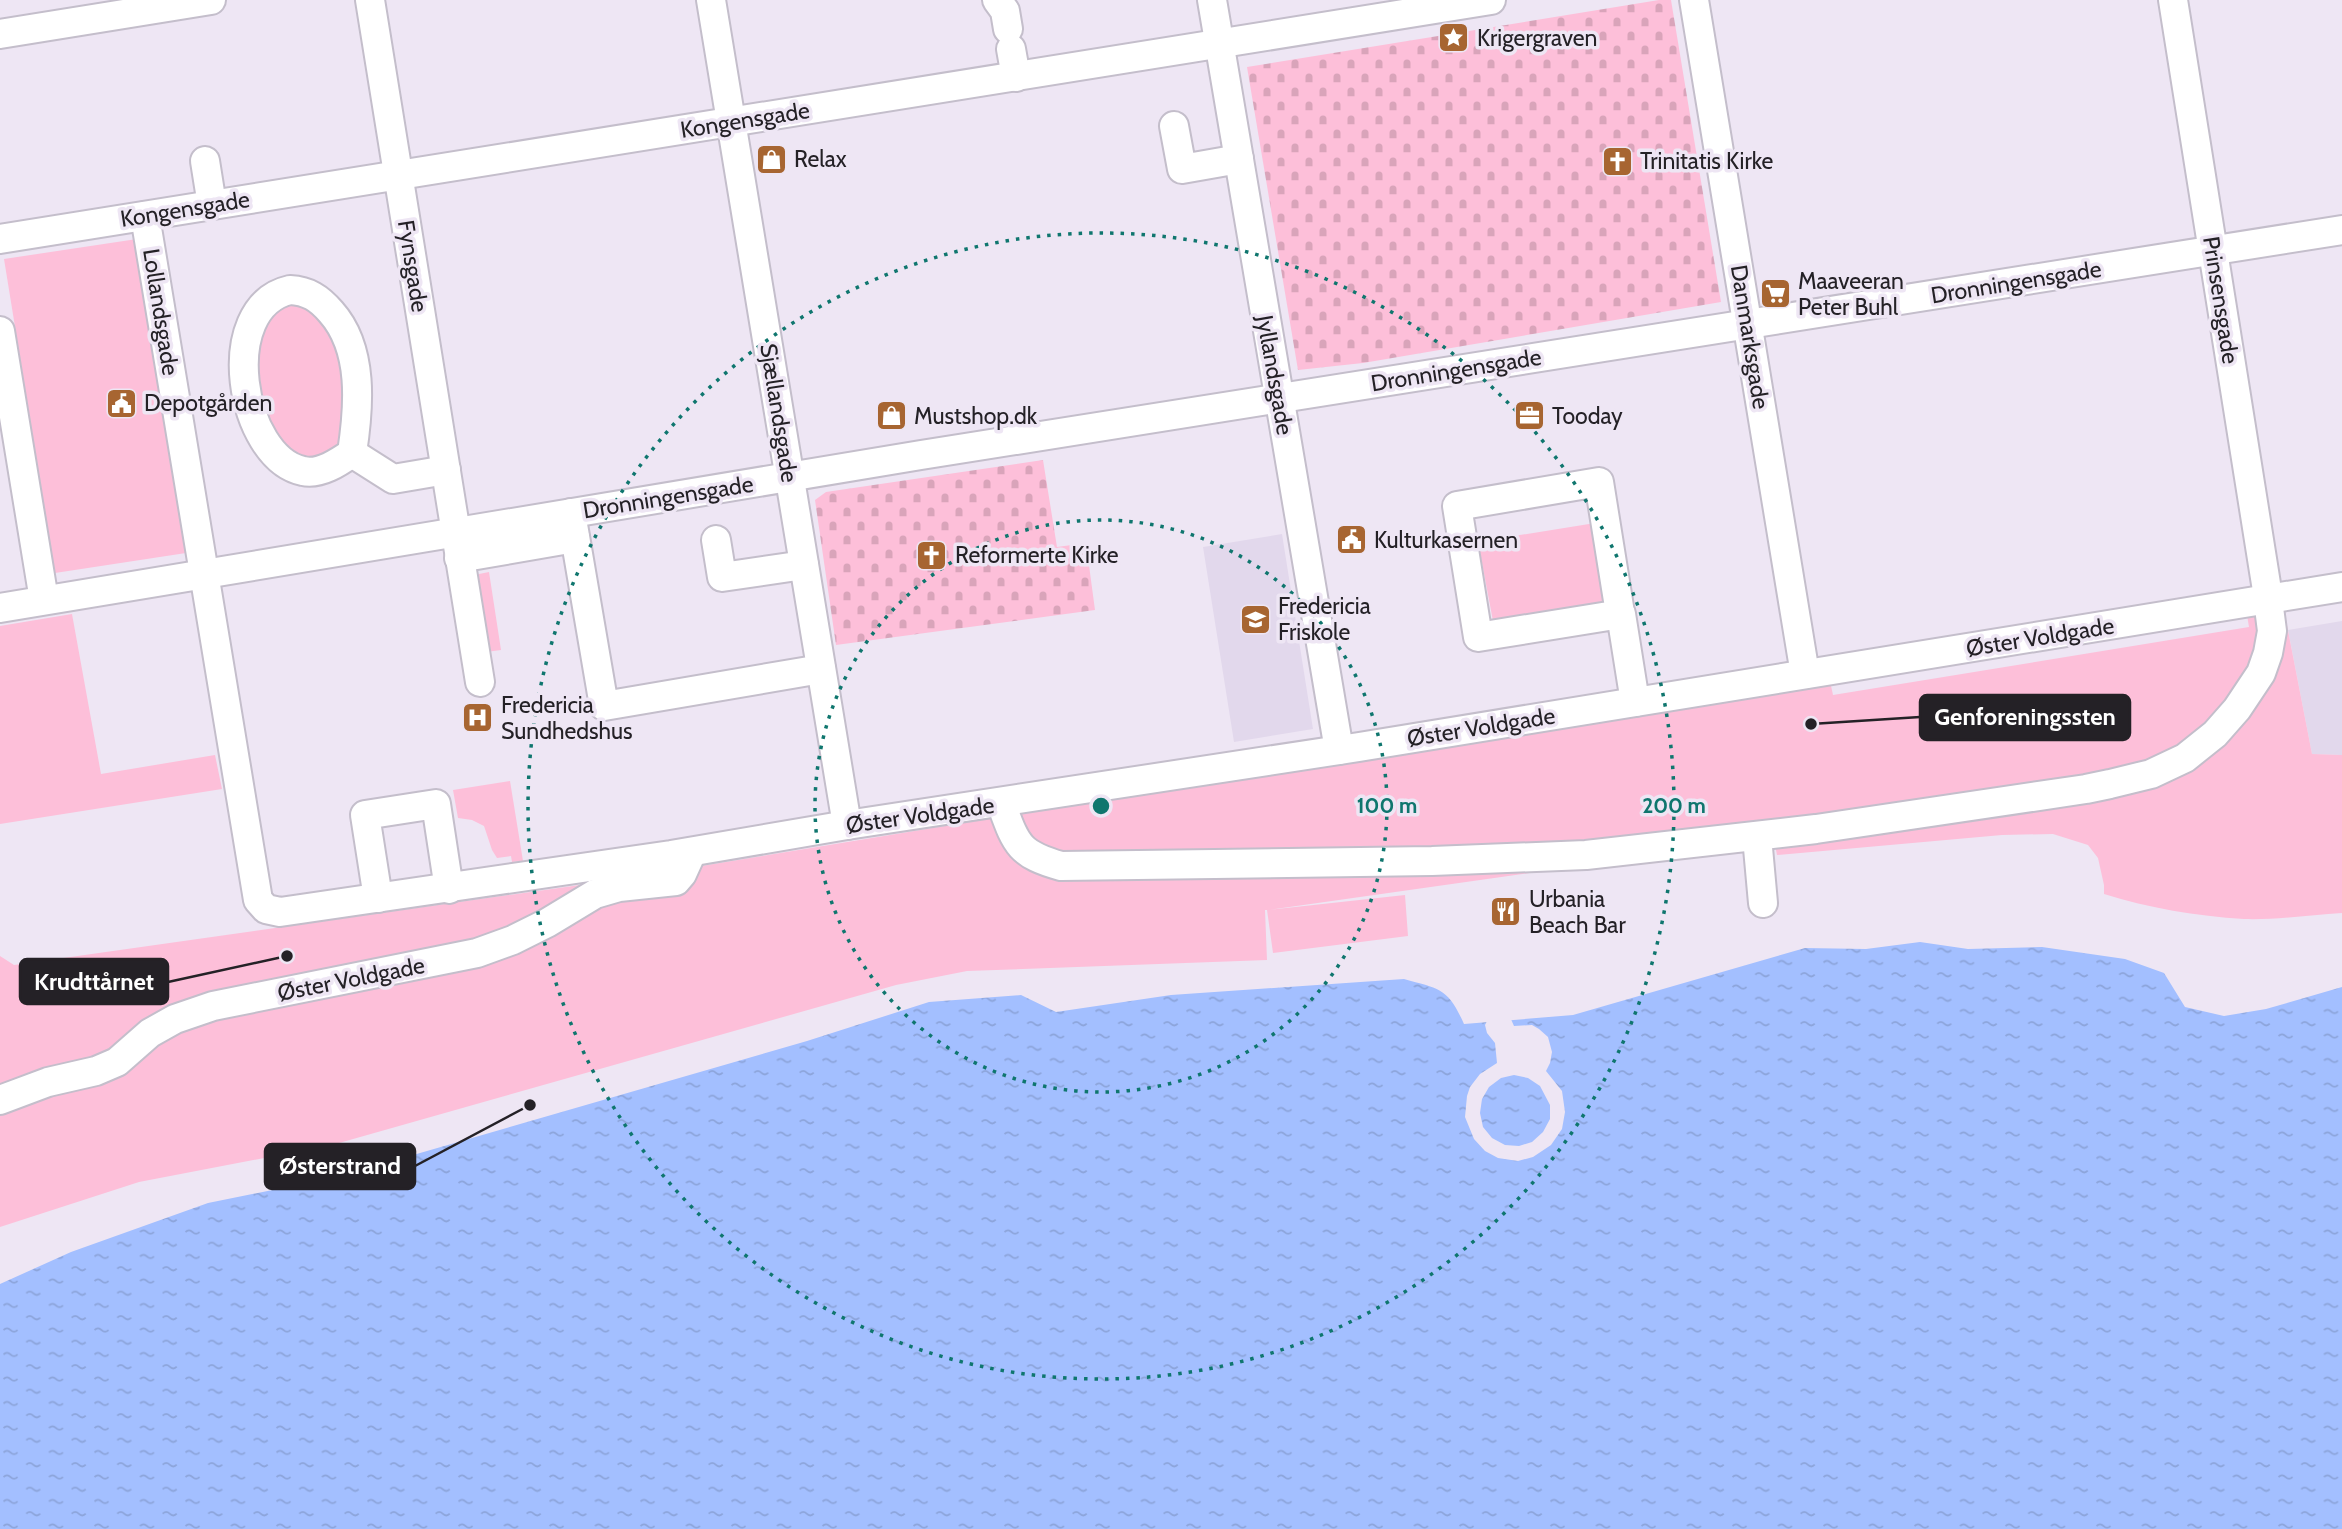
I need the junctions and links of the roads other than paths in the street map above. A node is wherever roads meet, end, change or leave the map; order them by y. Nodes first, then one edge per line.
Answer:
1 (211, 0) edge
2 (370, 0) edge
3 (711, 0) edge
4 (998, 0) edge
5 (1212, 0) edge
6 (1491, 0) edge
7 (1694, 0) edge
8 (2173, 0) edge
9 (0, 34) edge
10 (1219, 44) junction
11 (1012, 52) junction
12 (731, 123) junction
13 (1174, 126) dead end
14 (1239, 159) junction
15 (205, 161) dead end
16 (398, 176) junction
17 (212, 205) junction
18 (145, 216) junction
19 (2342, 230) edge
20 (0, 239) edge
21 (2213, 251) junction
22 (1748, 323) junction
23 (0, 331) edge
24 (1279, 398) junction
25 (352, 453) junction
26 (446, 470) junction
27 (790, 478) junction
28 (573, 525) junction
29 (716, 540) dead end
30 (457, 545) junction
31 (804, 565) junction
32 (204, 573) junction
33 (2342, 587) edge
34 (44, 600) junction
35 (2269, 600) junction
36 (0, 608) edge
37 (1621, 614) junction
38 (821, 669) junction
39 (1805, 674) junction
40 (480, 682) dead end
41 (1635, 702) junction
42 (1339, 750) junction
43 (1001, 803) junction
44 (847, 825) junction
45 (1757, 837) junction
46 (692, 852) junction
47 (449, 889) junction
48 (378, 898) junction
49 (1763, 902) dead end
50 (0, 1100) edge

1 - 9 street
2 - 16 street, Fynsgade
3 - 12 street, Sjællandsgade
4 - 11 street
5 - 10 street, Jyllandsgade
6 - 10 street, Kongensgade
7 - 22 street, Danmarksgade
8 - 21 street, Prinsensgade
10 - 11 street, Kongensgade
10 - 14 street, Jyllandsgade
11 - 12 street, Kongensgade
12 - 16 street, Kongensgade
12 - 27 street, Sjællandsgade
13 - 14 street
14 - 24 street, Jyllandsgade
15 - 17 street
16 - 17 street, Kongensgade
16 - 26 street, Fynsgade
17 - 18 street, Kongensgade
18 - 20 street, Kongensgade
18 - 32 street, Lollandsgade
19 - 21 street, Dronningensgade
21 - 22 street, Dronningensgade
21 - 35 street, Prinsensgade
22 - 24 street, Dronningensgade
22 - 39 street, Danmarksgade
23 - 34 street
24 - 27 street, Dronningensgade
24 - 42 street, Jyllandsgade
25 - 25 street
25 - 26 street
26 - 30 street, Fynsgade
27 - 28 street, Dronningensgade
27 - 31 street, Sjællandsgade
28 - 30 street, Dronningensgade
28 - 38 street, Dronningensgade
29 - 31 street
30 - 32 street, Dronningensgade
30 - 40 street
31 - 38 street, Sjællandsgade
32 - 34 street, Dronningensgade
32 - 48 street, Øster Voldgade
33 - 35 street, Øster Voldgade
34 - 36 street, Dronningensgade
35 - 39 street, Øster Voldgade
35 - 45 street
37 - 37 street
37 - 41 street
38 - 44 street, Sjællandsgade
39 - 41 street, Øster Voldgade
41 - 42 street, Øster Voldgade
42 - 43 street, Øster Voldgade
43 - 44 street, Øster Voldgade
43 - 45 street
44 - 46 street, Øster Voldgade
45 - 49 street
46 - 47 street, Øster Voldgade
46 - 50 street, Øster Voldgade
47 - 48 street, Øster Voldgade
47 - 48 street

